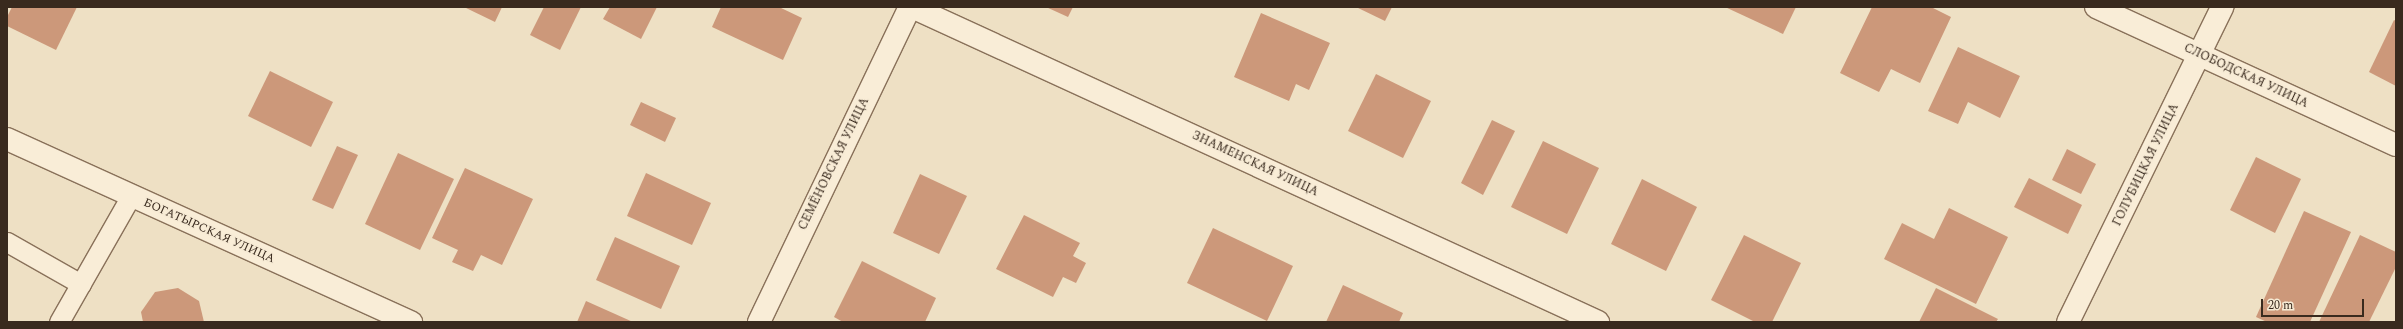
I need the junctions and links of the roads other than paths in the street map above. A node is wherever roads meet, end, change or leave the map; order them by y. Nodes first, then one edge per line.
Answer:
1 (911, 7) edge
2 (2096, 7) edge
3 (2222, 7) edge
4 (2200, 55) junction
5 (7, 139) edge
6 (2396, 145) edge
7 (131, 196) junction
8 (7, 242) edge
9 (81, 284) junction
10 (59, 322) edge
11 (411, 322) edge
12 (758, 322) edge
13 (1598, 322) edge
14 (2068, 322) edge

1 - 12 street, СЕМЁНОВСКАЯ УЛИЦА
1 - 13 street, ЗНАМЕНСКАЯ УЛИЦА
2 - 4 street, СЛОБОДСКАЯ УЛИЦА
3 - 4 street, ГОЛУБИЦКАЯ УЛИЦА
4 - 6 street, СЛОБОДСКАЯ УЛИЦА
4 - 14 street, ГОЛУБИЦКАЯ УЛИЦА
5 - 7 street, БОГАТЫРСКАЯ УЛИЦА
7 - 9 lane
7 - 11 street, БОГАТЫРСКАЯ УЛИЦА
8 - 9 lane
9 - 10 lane

